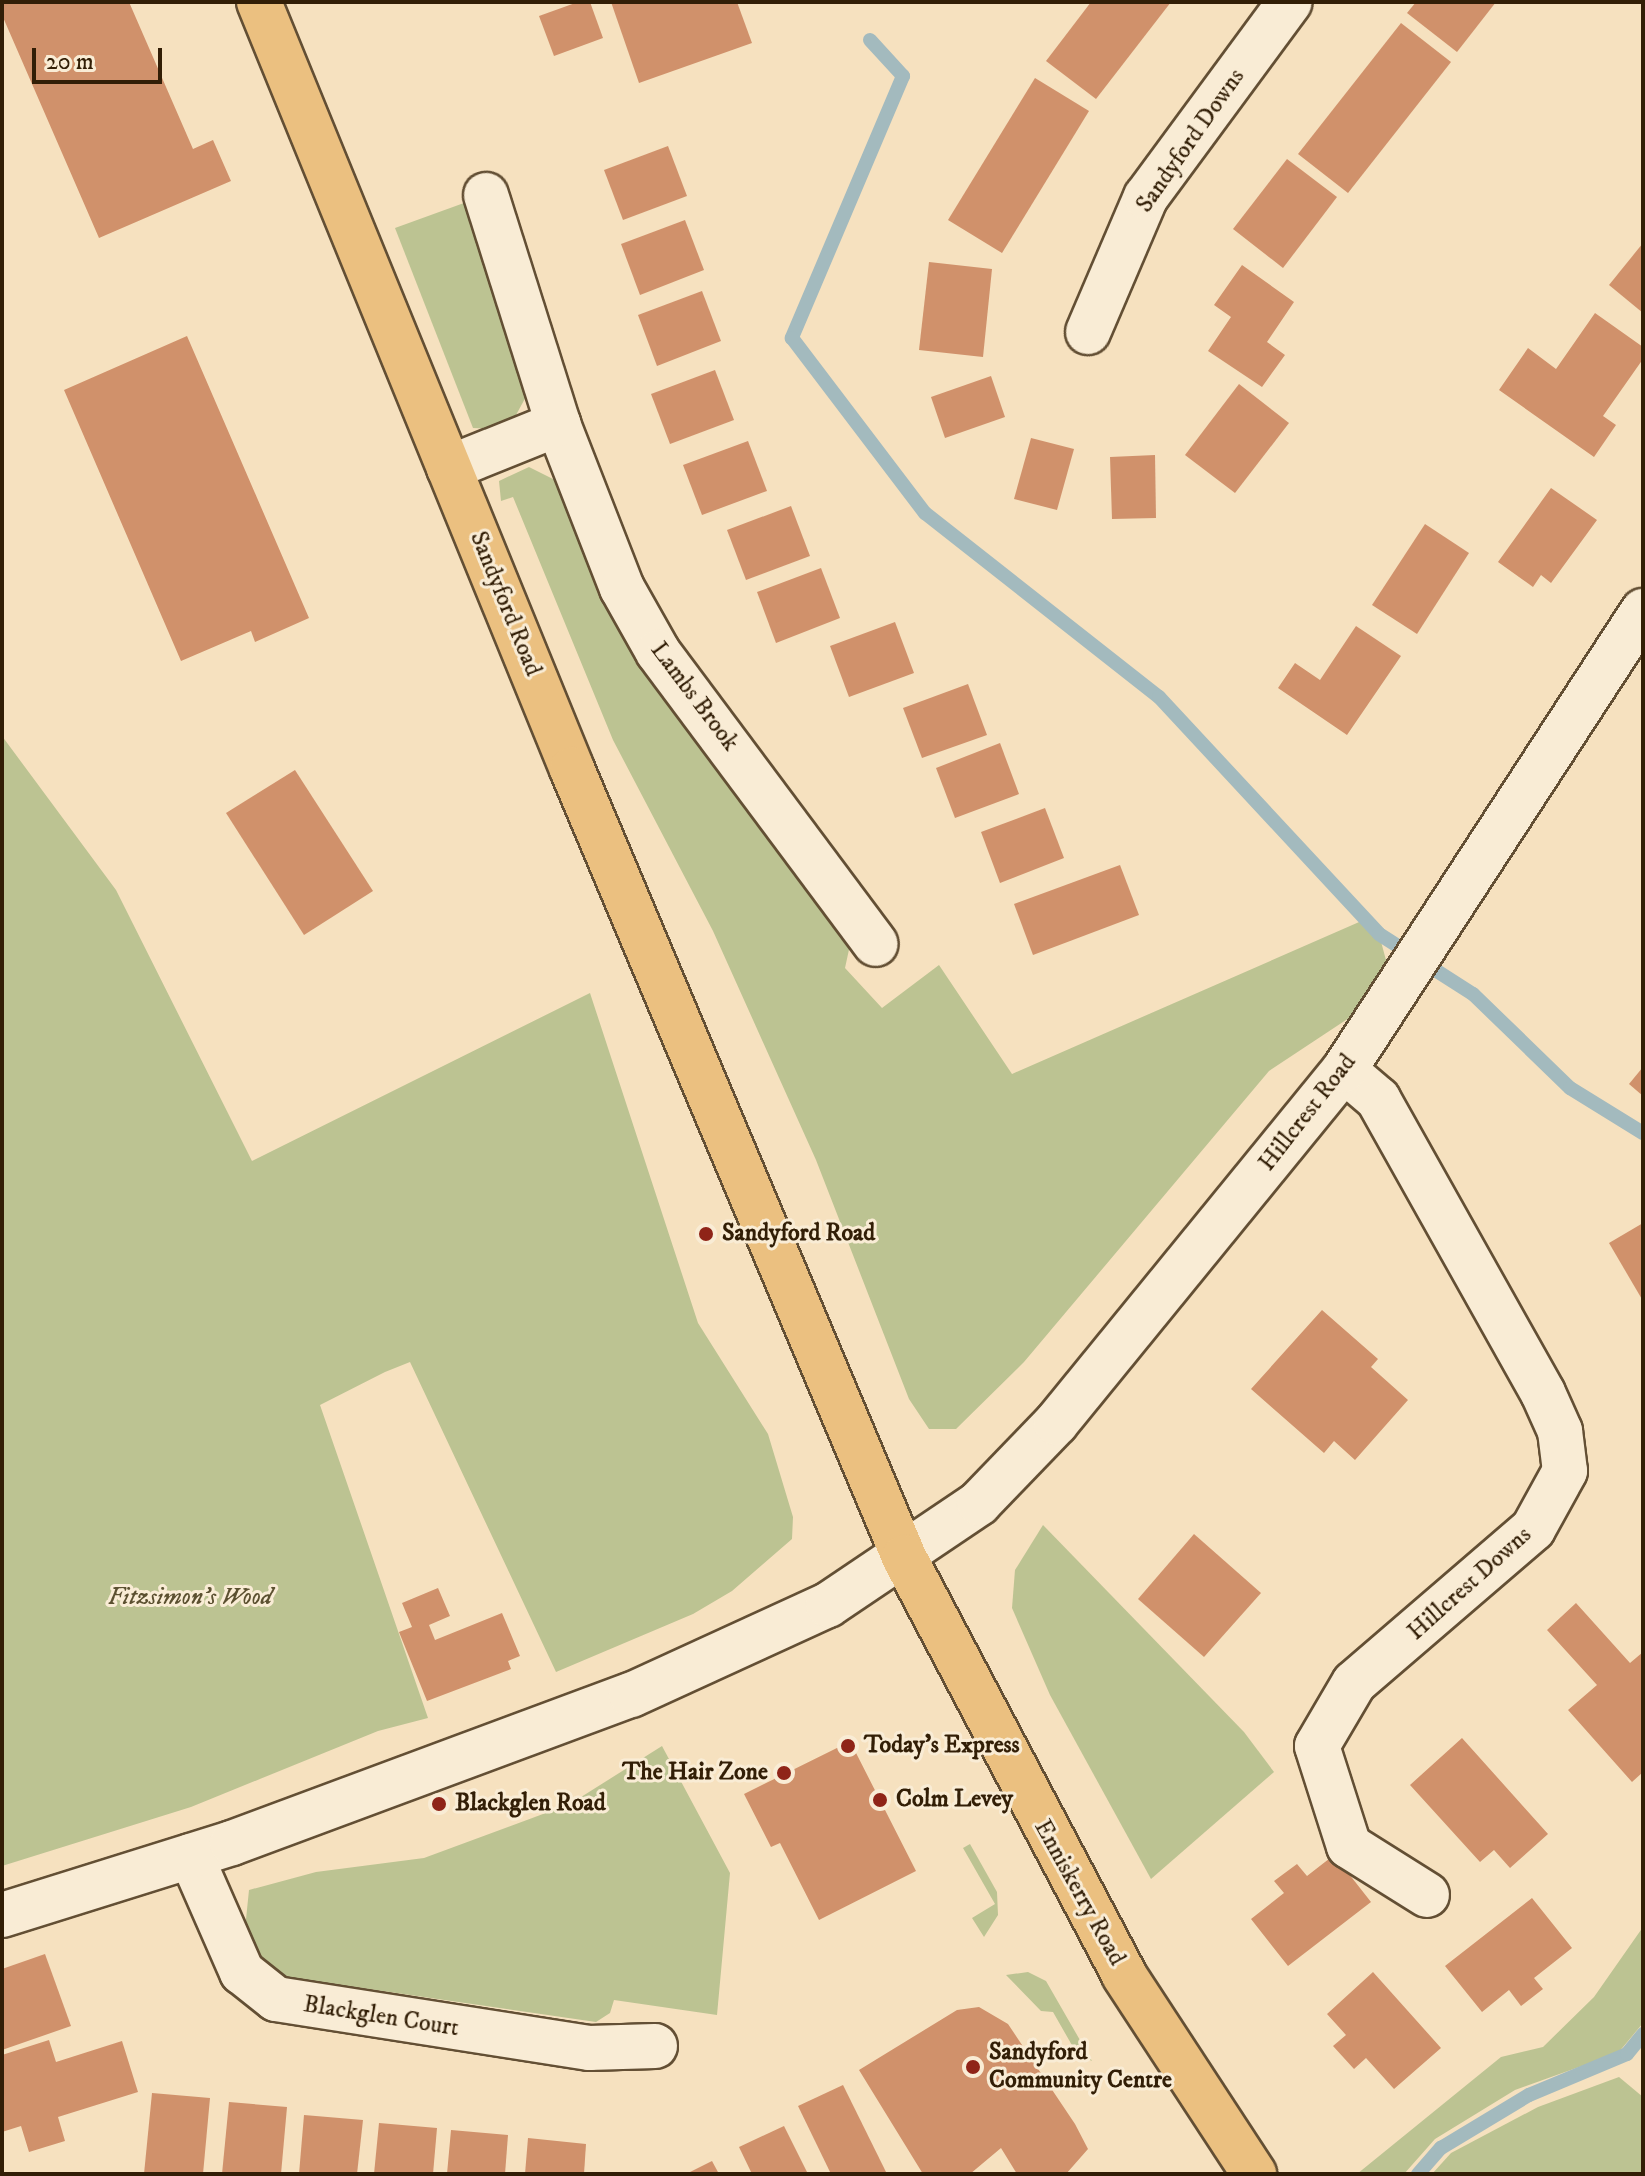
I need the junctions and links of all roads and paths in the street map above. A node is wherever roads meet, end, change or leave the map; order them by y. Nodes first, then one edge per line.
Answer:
1 (259, 2) edge
2 (1290, 2) edge
3 (486, 195) dead end
4 (1088, 332) dead end
5 (558, 424) junction
6 (449, 468) junction
7 (1643, 611) edge
8 (876, 944) dead end
9 (1344, 1070) junction
10 (904, 1557) junction
11 (191, 1856) junction
12 (1427, 1895) dead end
13 (2, 1915) edge
14 (655, 2046) dead end
15 (1254, 2174) edge

1 - 6 main road, Sandyford Road
2 - 4 street, Sandyford Downs
3 - 5 street, Lambs Brook
5 - 6 street
5 - 8 street, Lambs Brook
6 - 10 main road, Sandyford Road
7 - 9 street, Hillcrest Road
9 - 10 street, Hillcrest Road
9 - 12 street, Hillcrest Downs
10 - 11 street
10 - 15 main road, Enniskerry Road
11 - 13 street
11 - 14 street, Blackglen Court

